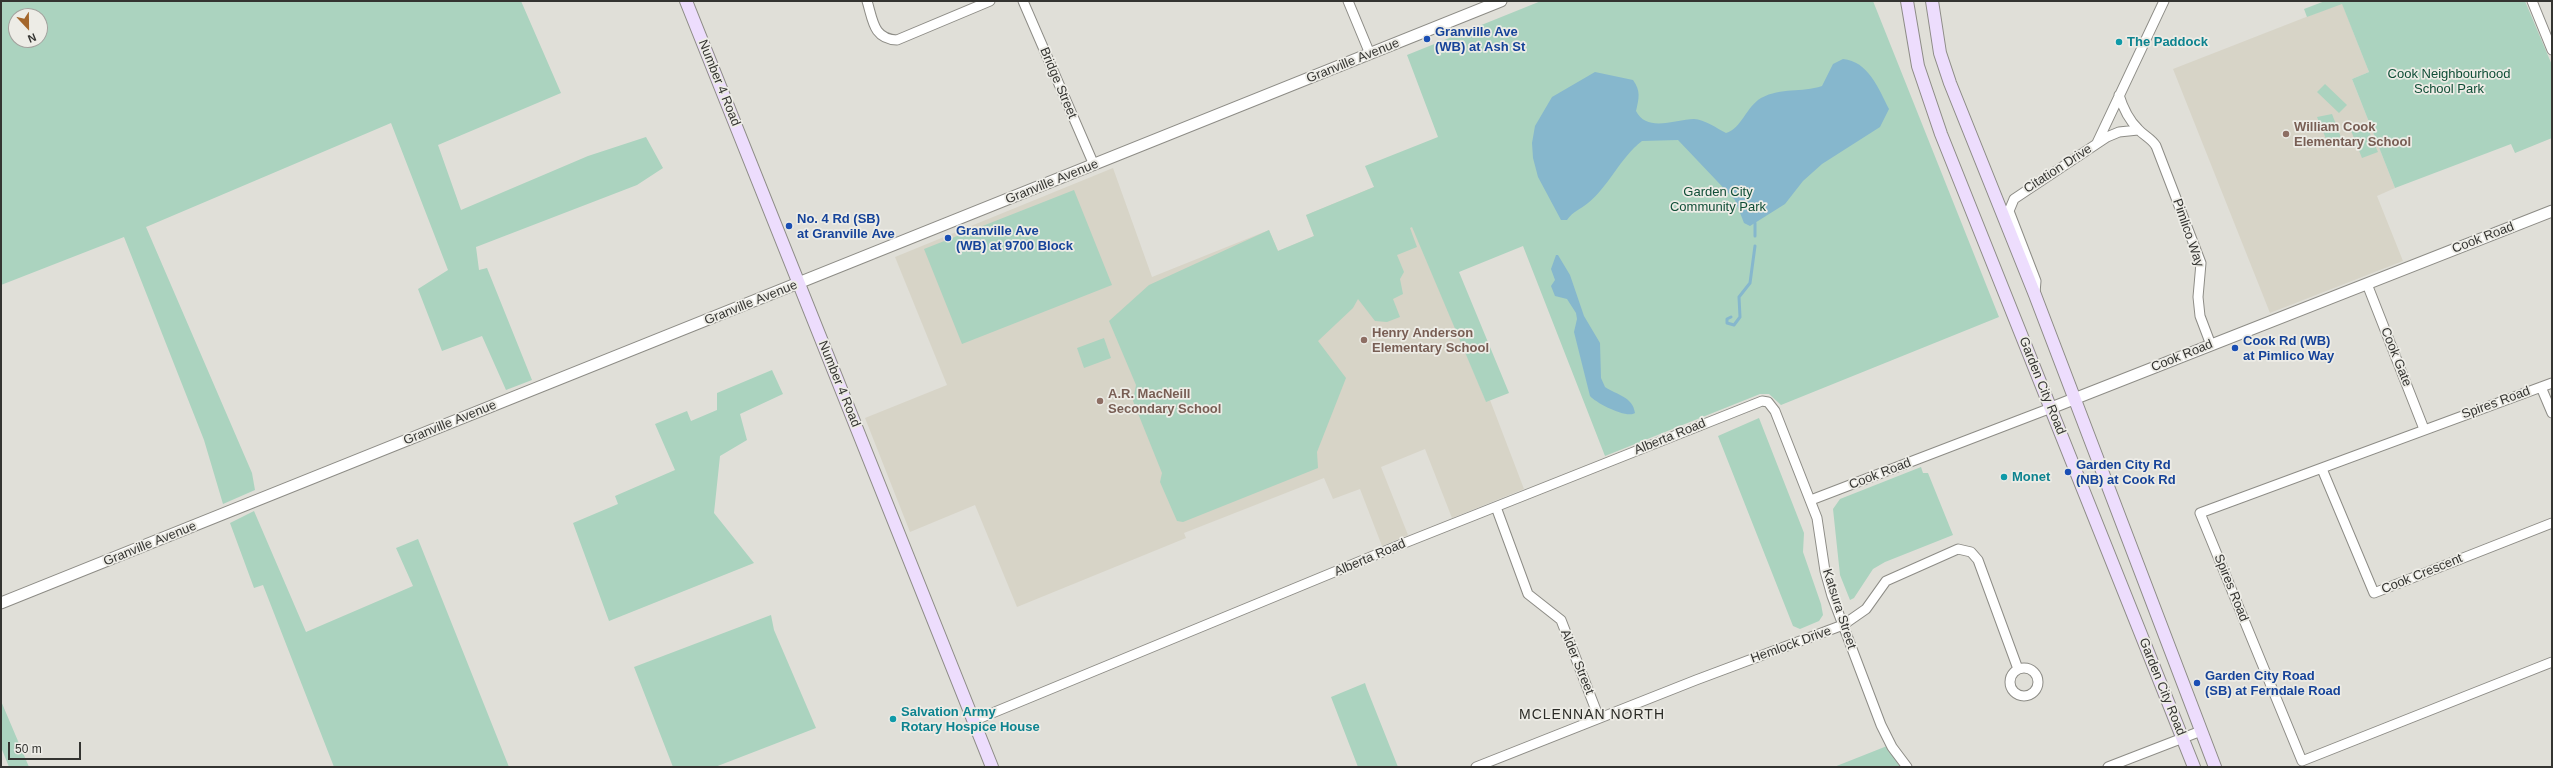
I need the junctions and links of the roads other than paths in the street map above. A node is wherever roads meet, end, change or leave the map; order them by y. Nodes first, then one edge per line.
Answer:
1 (686, 1) edge
2 (867, 1) edge
3 (990, 1) edge
4 (1023, 1) edge
5 (1348, 1) edge
6 (1501, 1) edge
7 (1906, 1) edge
8 (1932, 1) edge
9 (2164, 1) edge
10 (2532, 1) edge
11 (2552, 50) edge
12 (1370, 54) junction
13 (2119, 95) junction
14 (2138, 130) junction
15 (2097, 143) junction
16 (1094, 166) junction
17 (2552, 212) edge
18 (799, 284) junction
19 (2367, 284) junction
20 (2035, 295) junction
21 (2211, 345) junction
22 (2552, 383) edge
23 (2541, 387) junction
24 (2073, 399) junction
25 (1768, 402) joint
26 (2051, 408) junction
27 (2552, 413) edge
28 (2424, 429) junction
29 (2322, 469) junction
30 (1811, 500) junction
31 (1496, 507) junction
32 (2552, 523) edge
33 (1, 603) edge
34 (1843, 625) junction
35 (2552, 662) edge
36 (2018, 669) dead end
37 (1599, 718) junction
38 (973, 721) junction
39 (2201, 731) junction
40 (2182, 738) junction
41 (992, 767) edge
42 (1476, 767) edge
43 (1907, 767) edge
44 (2108, 767) edge
45 (2194, 767) edge
46 (2215, 767) edge

1 - 18 main road, Number 4 Road
2 - 3 street
4 - 16 street, Bridge Street
5 - 12 street
6 - 12 street, Granville Avenue
7 - 26 main road, Garden City Road
8 - 20 main road, Garden City Road
9 - 13 street, Citation Drive
10 - 11 street
12 - 16 street, Granville Avenue
13 - 14 street, Pimlico Way
13 - 15 street, Citation Drive
14 - 15 street
14 - 21 street, Pimlico Way
15 - 20 street, Citation Drive
16 - 18 street, Granville Avenue
17 - 19 street, Cook Road
18 - 33 street, Granville Avenue
18 - 38 main road, Number 4 Road
19 - 21 street, Cook Road
19 - 28 street, Cook Gate
20 - 24 main road, Garden City Road
21 - 24 street, Cook Road
22 - 23 street, Spires Road
23 - 27 street
23 - 28 street, Spires Road
24 - 26 street, Cook Road
24 - 39 main road, Garden City Road
25 - 30 street, Katsura Street
25 - 31 street, Alberta Road
26 - 30 street, Cook Road
26 - 40 main road, Garden City Road
28 - 29 street, Spires Road
29 - 32 street, Cook Crescent
29 - 35 street, Spires Road
30 - 34 street, Katsura Street
31 - 37 street, Alder Street
31 - 38 street, Alberta Road
34 - 36 street, Hemlock Drive
34 - 37 street, Hemlock Drive
34 - 43 street, Katsura Street
37 - 42 street, Hemlock Drive
38 - 41 main road, Number 4 Road
39 - 40 street
39 - 46 main road, Garden City Road
40 - 44 street
40 - 45 main road, Garden City Road

